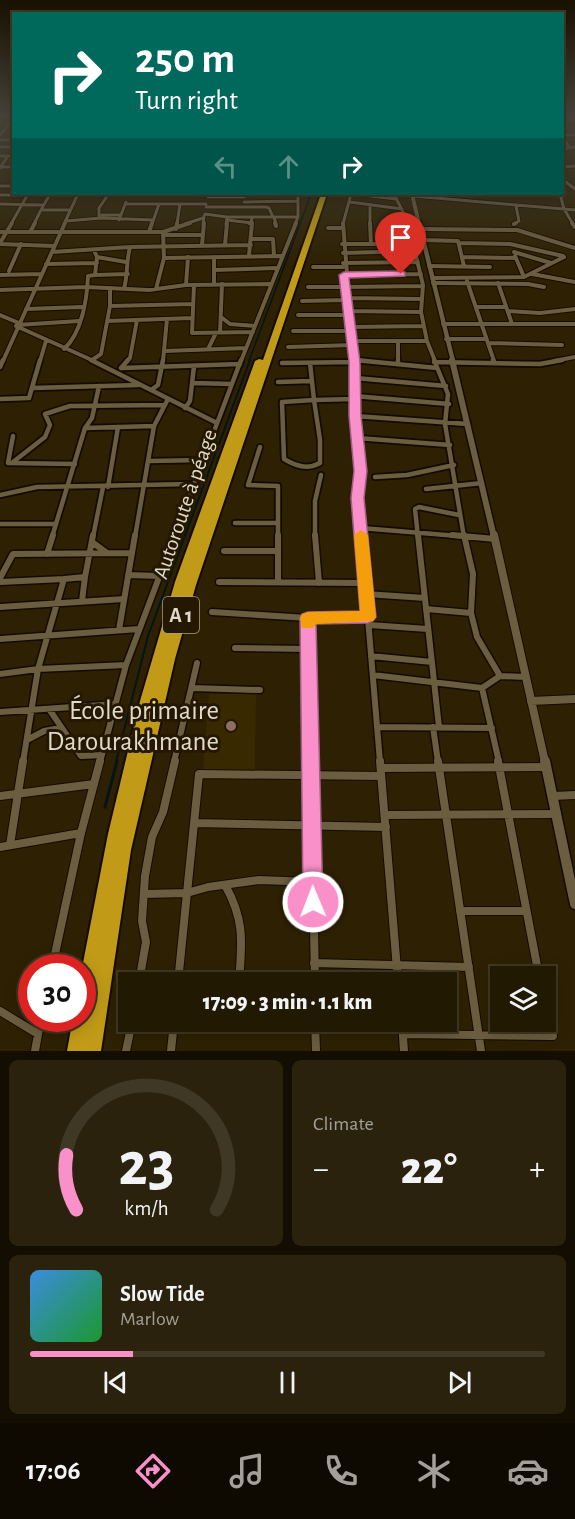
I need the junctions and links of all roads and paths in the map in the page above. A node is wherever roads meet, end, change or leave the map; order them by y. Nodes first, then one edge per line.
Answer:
1 (569, 166) joint
2 (564, 167) edge
3 (575, 171) edge
4 (0, 186) edge
5 (12, 186) edge
6 (27, 195) edge
7 (49, 195) edge
8 (78, 195) edge
9 (83, 195) dead end
10 (108, 195) edge
11 (128, 195) edge
12 (208, 195) edge
13 (298, 195) edge
14 (318, 195) edge
15 (324, 195) edge
16 (352, 195) edge
17 (372, 195) edge
18 (394, 195) edge
19 (413, 195) edge
20 (560, 195) edge
21 (396, 199) junction
22 (244, 200) edge
23 (297, 201) junction
24 (350, 202) junction
25 (0, 204) edge
26 (22, 204) junction
27 (44, 204) junction
28 (125, 204) junction
29 (159, 204) junction
30 (180, 204) junction
31 (370, 205) junction
32 (206, 206) junction
33 (516, 206) junction
34 (564, 207) junction
35 (402, 209) junction
36 (575, 209) edge
37 (41, 210) junction
38 (70, 210) junction
39 (121, 215) junction
40 (204, 216) junction
41 (100, 217) junction
42 (252, 217) junction
43 (273, 217) junction
44 (298, 217) junction
45 (227, 219) junction
46 (119, 220) junction
47 (153, 220) junction
48 (569, 220) junction
49 (575, 220) edge
50 (66, 221) junction
51 (252, 224) junction
52 (514, 224) dead end
53 (276, 226) dead end
54 (575, 227) edge
55 (177, 228) junction
56 (190, 228) dead end
57 (328, 228) dead end
58 (342, 228) junction
59 (420, 229) junction
60 (0, 232) edge
61 (6, 232) junction
62 (30, 232) junction
63 (60, 232) junction
64 (123, 232) junction
65 (149, 232) junction
66 (163, 234) junction
67 (201, 235) junction
68 (252, 239) junction
69 (423, 240) junction
70 (459, 243) junction
71 (0, 244) edge
72 (21, 244) junction
73 (342, 244) junction
74 (371, 244) junction
75 (414, 244) junction
76 (510, 244) junction
77 (202, 245) junction
78 (225, 245) junction
79 (251, 245) junction
80 (54, 246) junction
81 (130, 247) junction
82 (162, 247) junction
83 (121, 248) junction
84 (575, 248) edge
85 (94, 250) junction
86 (415, 251) junction
87 (52, 252) junction
88 (514, 252) junction
89 (343, 253) junction
90 (249, 255) junction
91 (214, 256) junction
92 (278, 256) junction
93 (96, 257) junction
94 (188, 257) junction
95 (462, 257) junction
96 (164, 258) junction
97 (487, 258) junction
98 (516, 258) junction
99 (126, 262) junction
100 (418, 262) junction
101 (97, 263) junction
102 (551, 263) junction
103 (46, 264) junction
104 (343, 265) junction
105 (429, 266) junction
106 (464, 266) junction
107 (313, 267) dead end
108 (490, 267) junction
109 (276, 268) junction
110 (214, 270) junction
111 (9, 271) junction
112 (41, 274) junction
113 (128, 274) junction
114 (421, 274) junction
115 (532, 274) junction
116 (0, 275) edge
117 (14, 275) junction
118 (95, 275) junction
119 (102, 275) junction
120 (344, 275) junction
121 (466, 277) junction
122 (493, 277) junction
123 (524, 277) junction
124 (433, 282) junction
125 (575, 282) edge
126 (101, 283) junction
127 (468, 283) junction
128 (214, 284) junction
129 (222, 284) junction
130 (270, 284) junction
131 (498, 284) junction
132 (186, 285) junction
133 (194, 285) junction
134 (86, 286) junction
135 (423, 286) junction
136 (308, 287) dead end
137 (345, 287) junction
138 (544, 287) dead end
139 (110, 288) junction
140 (124, 289) junction
141 (156, 289) junction
142 (0, 290) edge
143 (35, 290) junction
144 (347, 299) junction
145 (422, 299) junction
146 (302, 301) dead end
147 (193, 304) junction
148 (160, 305) junction
149 (110, 306) junction
150 (131, 306) junction
151 (82, 307) junction
152 (476, 307) junction
153 (26, 309) junction
154 (507, 309) junction
155 (575, 309) edge
156 (421, 312) junction
157 (349, 313) junction
158 (0, 315) edge
159 (298, 315) dead end
160 (220, 317) junction
161 (192, 318) junction
162 (159, 319) junction
163 (167, 319) junction
164 (130, 320) junction
165 (136, 320) junction
166 (79, 321) junction
167 (107, 321) junction
168 (443, 324) junction
169 (481, 324) junction
170 (512, 324) junction
171 (575, 324) edge
172 (18, 325) junction
173 (424, 326) junction
174 (254, 329) junction
175 (351, 329) junction
176 (293, 331) dead end
177 (218, 333) junction
178 (447, 339) junction
179 (46, 341) junction
180 (398, 341) junction
181 (427, 341) junction
182 (487, 341) junction
183 (353, 343) junction
184 (562, 345) dead end
185 (288, 347) dead end
186 (246, 348) junction
187 (64, 349) junction
188 (208, 349) junction
189 (165, 351) junction
190 (575, 357) edge
191 (2, 360) edge
192 (92, 360) junction
193 (355, 361) junction
194 (452, 361) junction
195 (434, 362) junction
196 (494, 362) junction
197 (282, 363) dead end
198 (310, 363) junction
199 (240, 364) junction
200 (398, 364) junction
201 (160, 366) junction
202 (194, 366) junction
203 (0, 367) edge
204 (122, 368) junction
205 (437, 368) junction
206 (115, 372) junction
207 (355, 378) junction
208 (311, 381) junction
209 (278, 382) dead end
210 (194, 383) junction
211 (232, 384) junction
212 (99, 386) junction
213 (141, 386) junction
214 (446, 386) junction
215 (32, 388) junction
216 (151, 390) junction
217 (354, 398) junction
218 (0, 399) edge
219 (168, 399) junction
220 (314, 400) junction
221 (449, 404) junction
222 (164, 405) junction
223 (95, 406) junction
224 (185, 408) junction
225 (355, 416) junction
226 (217, 423) junction
227 (445, 424) junction
228 (468, 424) junction
229 (154, 426) junction
230 (118, 427) junction
231 (85, 428) junction
232 (13, 436) dead end
233 (357, 438) junction
234 (450, 445) junction
235 (260, 447) dead end
236 (149, 460) junction
237 (203, 460) junction
238 (13, 462) junction
239 (75, 464) junction
240 (454, 465) junction
241 (321, 475) dead end
242 (375, 477) dead end
243 (482, 483) junction
244 (194, 484) junction
245 (457, 484) junction
246 (145, 486) junction
247 (106, 487) junction
248 (68, 488) junction
249 (426, 489) dead end
250 (0, 495) edge
251 (459, 515) junction
252 (235, 523) dead end
253 (278, 523) junction
254 (0, 524) edge
255 (55, 524) junction
256 (361, 528) junction
257 (417, 533) junction
258 (464, 537) junction
259 (495, 539) junction
260 (92, 542) junction
261 (224, 551) dead end
262 (278, 551) junction
263 (90, 553) junction
264 (107, 553) junction
265 (132, 553) junction
266 (46, 554) junction
267 (128, 575) junction
268 (159, 576) junction
269 (84, 577) junction
270 (0, 579) edge
271 (64, 579) junction
272 (219, 582) dead end
273 (278, 582) junction
274 (319, 583) junction
275 (365, 583) junction
276 (366, 594) junction
277 (425, 598) junction
278 (124, 599) junction
279 (82, 601) junction
280 (58, 603) junction
281 (0, 608) edge
282 (426, 609) junction
283 (212, 612) dead end
284 (471, 613) junction
285 (368, 617) junction
286 (308, 618) junction
287 (369, 625) junction
288 (139, 629) junction
289 (428, 629) junction
290 (119, 630) junction
291 (47, 635) junction
292 (0, 639) edge
293 (235, 648) dead end
294 (308, 649) junction
295 (371, 656) junction
296 (432, 662) junction
297 (197, 663) dead end
298 (126, 664) junction
299 (38, 669) junction
300 (0, 674) edge
301 (373, 675) junction
302 (500, 675) junction
303 (526, 677) junction
304 (434, 683) junction
305 (192, 688) junction
306 (482, 688) junction
307 (260, 690) dead end
308 (575, 699) edge
309 (531, 701) junction
310 (116, 704) junction
311 (49, 708) junction
312 (32, 710) junction
313 (0, 712) edge
314 (377, 727) junction
315 (436, 727) junction
316 (60, 728) junction
317 (492, 728) junction
318 (27, 740) junction
319 (102, 755) junction
320 (439, 767) junction
321 (499, 767) junction
322 (546, 767) junction
323 (381, 772) junction
324 (311, 776) junction
325 (94, 784) junction
326 (18, 793) junction
327 (575, 795) edge
328 (0, 796) edge
329 (553, 796) junction
330 (446, 814) junction
331 (507, 814) junction
332 (557, 814) junction
333 (385, 815) junction
334 (194, 823) junction
335 (312, 826) junction
336 (386, 827) junction
337 (81, 833) junction
338 (10, 845) junction
339 (0, 847) edge
340 (313, 882) junction
341 (225, 885) junction
342 (144, 894) junction
343 (187, 894) junction
344 (575, 904) edge
345 (460, 911) junction
346 (525, 911) junction
347 (55, 954) edge
348 (93, 954) edge
349 (314, 963) junction
350 (397, 965) junction
351 (537, 966) edge
352 (469, 967) junction
353 (141, 972) edge
354 (179, 972) edge
355 (239, 972) edge
356 (314, 972) edge
357 (397, 972) edge
358 (0, 1011) edge
359 (79, 1032) edge
360 (130, 1032) edge
361 (173, 1032) edge
362 (315, 1032) edge
363 (552, 1032) edge
364 (38, 1034) joint
365 (403, 1034) joint
366 (479, 1035) junction
367 (35, 1051) edge
368 (76, 1051) edge
369 (92, 1051) edge
370 (126, 1051) edge
371 (171, 1051) edge
372 (316, 1051) edge
373 (404, 1051) edge
374 (481, 1051) edge

1 - 2 street
1 - 3 street
4 - 5 street
6 - 26 street
7 - 27 street
8 - 38 street
9 - 10 street
10 - 41 street
11 - 12 street
11 - 28 street
12 - 22 street
12 - 32 street
13 - 23 street
14 - 348 highway, Autoroute à péage / A 1
15 - 369 highway, A 1
16 - 24 street
17 - 21 street
18 - 21 street
19 - 33 street
19 - 59 street
20 - 34 street
21 - 35 street
22 - 23 street
22 - 32 street
22 - 43 street
23 - 44 street
24 - 31 street
24 - 58 street
25 - 26 street
26 - 27 street
26 - 61 street
27 - 37 street
28 - 29 street
28 - 39 street
29 - 30 street
29 - 47 street
30 - 32 street
30 - 55 street
31 - 35 street
31 - 74 street
32 - 40 street
33 - 34 street
33 - 52 street
34 - 36 street
34 - 48 street
35 - 75 street
37 - 38 street
37 - 62 street
38 - 50 street
39 - 41 street
39 - 46 street
40 - 45 street
40 - 55 street
40 - 67 street
41 - 46 street
41 - 50 street
42 - 43 street
42 - 45 street
42 - 51 street
43 - 44 street
43 - 53 street
44 - 92 street
45 - 51 street
45 - 78 street
46 - 47 street
47 - 65 street
48 - 49 street
48 - 54 street
50 - 63 street
51 - 68 street
55 - 56 street
55 - 66 street
57 - 58 street
58 - 73 street
59 - 69 street
59 - 84 street
60 - 61 street
61 - 62 street
61 - 71 street
62 - 63 street
63 - 64 street
63 - 80 street
64 - 65 street
64 - 83 street
65 - 66 street
66 - 67 street
66 - 82 street
67 - 77 street
68 - 79 street
68 - 92 street
69 - 70 street
69 - 105 street
70 - 76 street
70 - 95 street
71 - 72 street
72 - 80 street
72 - 111 street
73 - 74 street
73 - 89 street
74 - 75 street
75 - 86 street
76 - 88 street
76 - 102 street
77 - 78 street
77 - 82 street
78 - 79 street
79 - 90 street
80 - 87 street
81 - 82 street
81 - 83 street
81 - 99 street
82 - 96 street
83 - 85 street
85 - 87 street
85 - 93 street
86 - 89 street
86 - 100 street
87 - 103 street
88 - 98 street
88 - 102 street
89 - 104 street
90 - 91 street
90 - 92 street
91 - 94 street
91 - 110 street
92 - 109 street
93 - 99 street
93 - 101 street
94 - 96 street
94 - 132 street
95 - 97 street
95 - 106 street
96 - 141 street
97 - 98 street
97 - 108 street
98 - 123 street
99 - 113 street
100 - 104 street
100 - 114 street
101 - 103 street
101 - 118 street
102 - 115 street
103 - 112 street
104 - 107 street
104 - 120 street
105 - 106 street
105 - 124 street
106 - 108 street
108 - 122 street
109 - 110 street
109 - 130 street
110 - 128 street
111 - 116 street
111 - 117 street
112 - 117 street
112 - 143 street
113 - 119 street
113 - 140 street
114 - 120 street
114 - 135 street
115 - 123 street
115 - 125 street
116 - 117 street
118 - 119 street
118 - 134 street
119 - 126 street
120 - 137 street
121 - 122 street
121 - 124 street
121 - 127 street
122 - 123 street
124 - 127 street
124 - 135 street
124 - 168 street
126 - 134 street
126 - 139 street
127 - 131 street
127 - 152 street
128 - 129 street
128 - 133 street
129 - 130 street
129 - 160 street
130 - 174 street
131 - 138 street
131 - 154 street
132 - 133 street
132 - 141 street
133 - 147 street
134 - 143 street
134 - 151 street
135 - 137 street
135 - 145 street
136 - 137 street
137 - 144 street
139 - 140 street
139 - 149 street
140 - 141 street
142 - 143 street
143 - 153 street
144 - 145 street
144 - 146 street
144 - 157 street
145 - 156 street
147 - 148 street
147 - 161 street
148 - 150 street
148 - 162 street
149 - 150 street
149 - 167 street
150 - 164 street
151 - 153 street
151 - 166 street
152 - 154 street
152 - 169 street
153 - 172 street
154 - 155 street
154 - 170 street
156 - 157 street
156 - 173 street
157 - 159 street
157 - 175 street
158 - 172 street
160 - 174 street
160 - 177 street
161 - 163 street
161 - 177 street
162 - 163 street
162 - 165 street
163 - 189 street
164 - 165 street
164 - 167 street
165 - 204 street
166 - 172 street
166 - 187 street
167 - 192 street
168 - 169 street
168 - 178 street
169 - 170 street
169 - 182 street
170 - 171 street
172 - 179 street
172 - 191 street
173 - 175 street
173 - 181 street
174 - 177 street
174 - 186 street
175 - 176 street
175 - 183 street
177 - 188 street
178 - 182 street
178 - 194 street
179 - 187 street
179 - 215 street
180 - 181 street
180 - 183 street
180 - 200 street
181 - 195 street
182 - 184 street
182 - 196 street
183 - 185 street
183 - 193 street
186 - 188 street
186 - 199 street
187 - 192 street
188 - 189 street
189 - 201 street
190 - 196 street
191 - 203 street
192 - 206 street
193 - 198 street
193 - 200 street
193 - 207 street
194 - 195 street
194 - 196 street
194 - 228 street
195 - 205 street
197 - 198 street
198 - 208 street
199 - 202 street
199 - 211 street
200 - 205 street
201 - 202 street
201 - 204 street
201 - 216 street
202 - 210 street
204 - 206 street
205 - 214 street
206 - 213 street
207 - 214 street
207 - 217 street
208 - 209 street
208 - 220 street
210 - 211 street
210 - 224 street
211 - 226 street
212 - 213 street
212 - 215 street
212 - 223 street
213 - 216 street
214 - 221 street
215 - 218 street
216 - 219 street
217 - 220 street
217 - 221 street
217 - 225 street
219 - 222 street
219 - 224 street
220 - 220 street
221 - 227 street
222 - 223 street
222 - 229 street
223 - 231 street
223 - 238 street
224 - 226 street
225 - 227 street
225 - 233 street
226 - 237 street
227 - 228 street
227 - 234 street
228 - 243 street
229 - 230 street
229 - 236 street
230 - 231 street
230 - 247 street
231 - 239 street
232 - 238 street
233 - 234 street
233 - 256 street
234 - 240 street
235 - 253 street
236 - 237 street
236 - 246 street
237 - 244 street
238 - 239 street
239 - 248 street
240 - 242 street
240 - 245 street
241 - 274 street
243 - 245 street
243 - 259 street
244 - 246 street
244 - 268 street
245 - 249 street
245 - 251 street
246 - 247 street
246 - 265 street
247 - 248 street
247 - 260 street
248 - 250 street
248 - 255 street
251 - 257 street
251 - 258 street
252 - 253 street
253 - 262 street
254 - 255 street
255 - 266 street
256 - 257 street
256 - 275 street
257 - 258 street
257 - 277 street
258 - 259 street
258 - 284 street
259 - 303 street
260 - 263 street
260 - 264 street
261 - 262 street
262 - 273 street
263 - 264 street
263 - 266 street
263 - 269 street
264 - 265 street
265 - 267 street
266 - 270 street
267 - 268 street
267 - 278 street
268 - 288 street
269 - 271 street
269 - 279 street
270 - 271 street
271 - 280 street
272 - 273 street
273 - 274 street
274 - 275 street
275 - 276 street
276 - 277 street
276 - 285 street
277 - 282 street
278 - 279 street
278 - 290 street
279 - 280 street
280 - 281 street
280 - 291 street
282 - 284 street
282 - 289 street
283 - 286 street
284 - 302 street
285 - 286 street
285 - 287 street
286 - 294 street
287 - 289 street
287 - 295 street
288 - 290 street
288 - 298 street
289 - 296 street
290 - 291 street
291 - 292 street
291 - 299 street
293 - 294 street
294 - 324 street
295 - 296 street
295 - 301 street
296 - 304 street
297 - 305 street
298 - 299 street
298 - 310 street
299 - 300 street
299 - 312 street
301 - 304 street
301 - 314 street
302 - 303 street
302 - 306 street
303 - 309 street
304 - 306 street
304 - 315 street
305 - 307 street
305 - 342 street
306 - 317 street
308 - 309 street
309 - 322 street
310 - 311 street
310 - 319 street
311 - 312 street
311 - 316 street
312 - 313 street
312 - 318 street
314 - 315 street
314 - 323 street
315 - 317 street
315 - 320 street
316 - 318 street
316 - 319 street
317 - 321 street
318 - 326 street
319 - 325 street
320 - 321 street
320 - 323 street
320 - 330 street
321 - 322 street
321 - 331 street
322 - 329 street
323 - 324 street
323 - 333 street
324 - 334 street
324 - 335 street
325 - 326 street
325 - 337 street
326 - 328 street
326 - 338 street
327 - 329 street
329 - 332 street
330 - 331 street
330 - 333 street
330 - 345 street
331 - 332 street
331 - 346 street
332 - 344 street
333 - 336 street
334 - 335 street
334 - 343 street
335 - 336 street
335 - 340 street
336 - 350 street
337 - 338 street
337 - 347 street
338 - 339 street
340 - 341 street
340 - 349 street
341 - 343 street
341 - 355 street
342 - 343 street
342 - 353 street
343 - 354 street
345 - 346 street
345 - 352 street
346 - 351 street
349 - 350 street
349 - 356 street
350 - 352 street
350 - 357 street
352 - 366 street
358 - 364 street
359 - 368 highway
360 - 370 street
361 - 371 street
362 - 372 street
363 - 366 street
364 - 367 street
365 - 366 street
365 - 373 street
366 - 374 street

